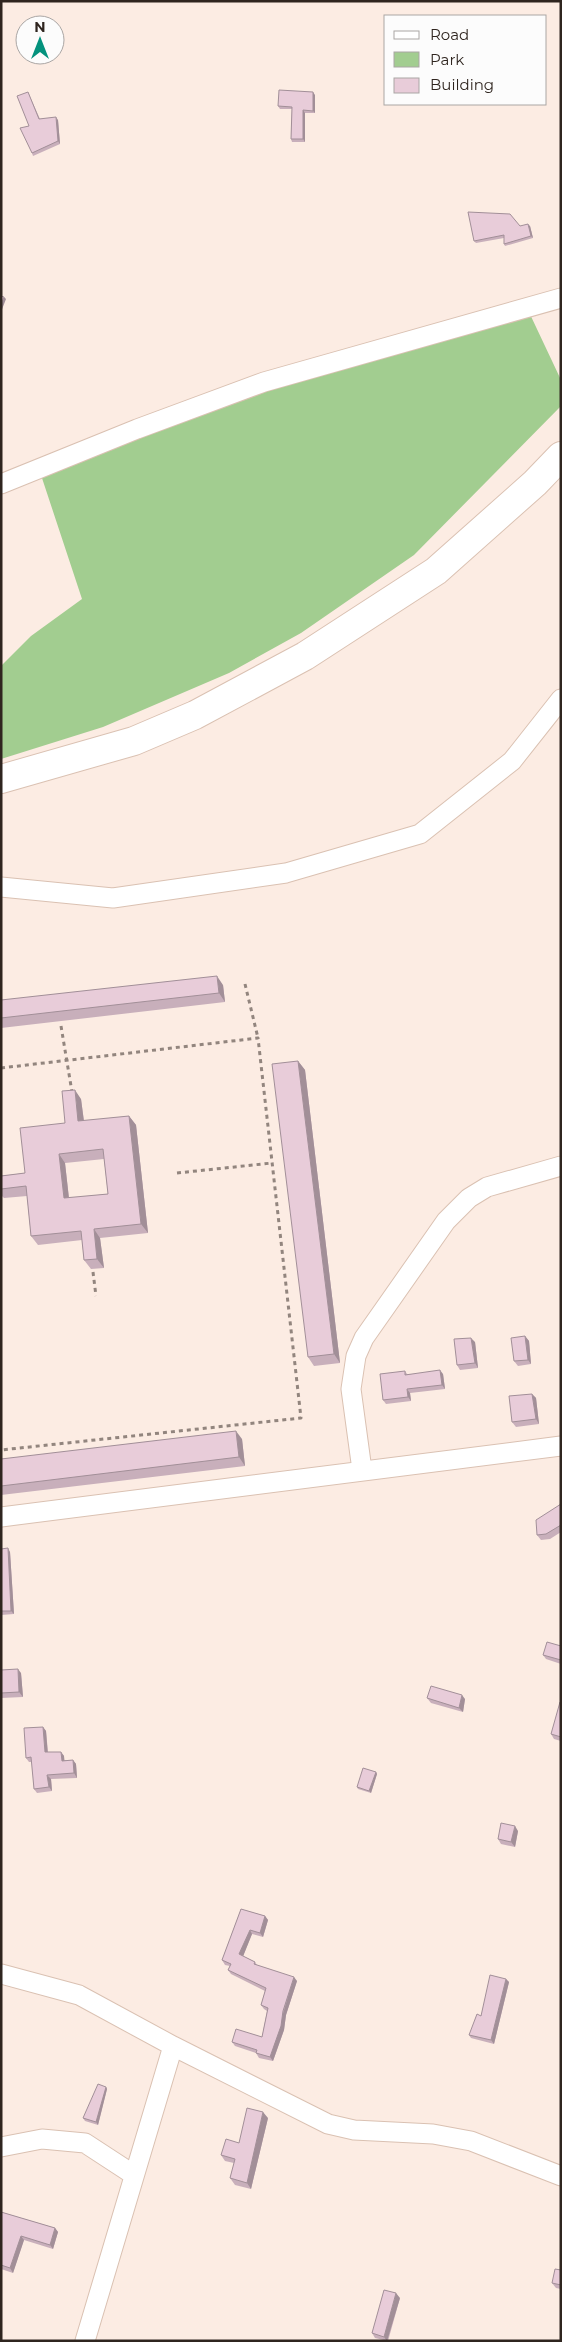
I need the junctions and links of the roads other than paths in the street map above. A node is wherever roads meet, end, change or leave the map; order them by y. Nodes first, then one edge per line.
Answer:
1 (561, 298) edge
2 (561, 456) edge
3 (1, 484) edge
4 (561, 699) edge
5 (1, 779) edge
6 (1, 887) edge
7 (561, 1166) edge
8 (561, 1446) edge
9 (362, 1470) junction
10 (1, 1517) edge
11 (1, 1974) edge
12 (173, 2046) junction
13 (1, 2147) edge
14 (134, 2175) junction
15 (561, 2176) edge
16 (85, 2341) edge

1 - 3 street
2 - 5 highway
4 - 6 street
7 - 9 street
8 - 9 street
9 - 10 street
11 - 12 street
12 - 14 street
12 - 15 street
13 - 14 street
14 - 16 street

